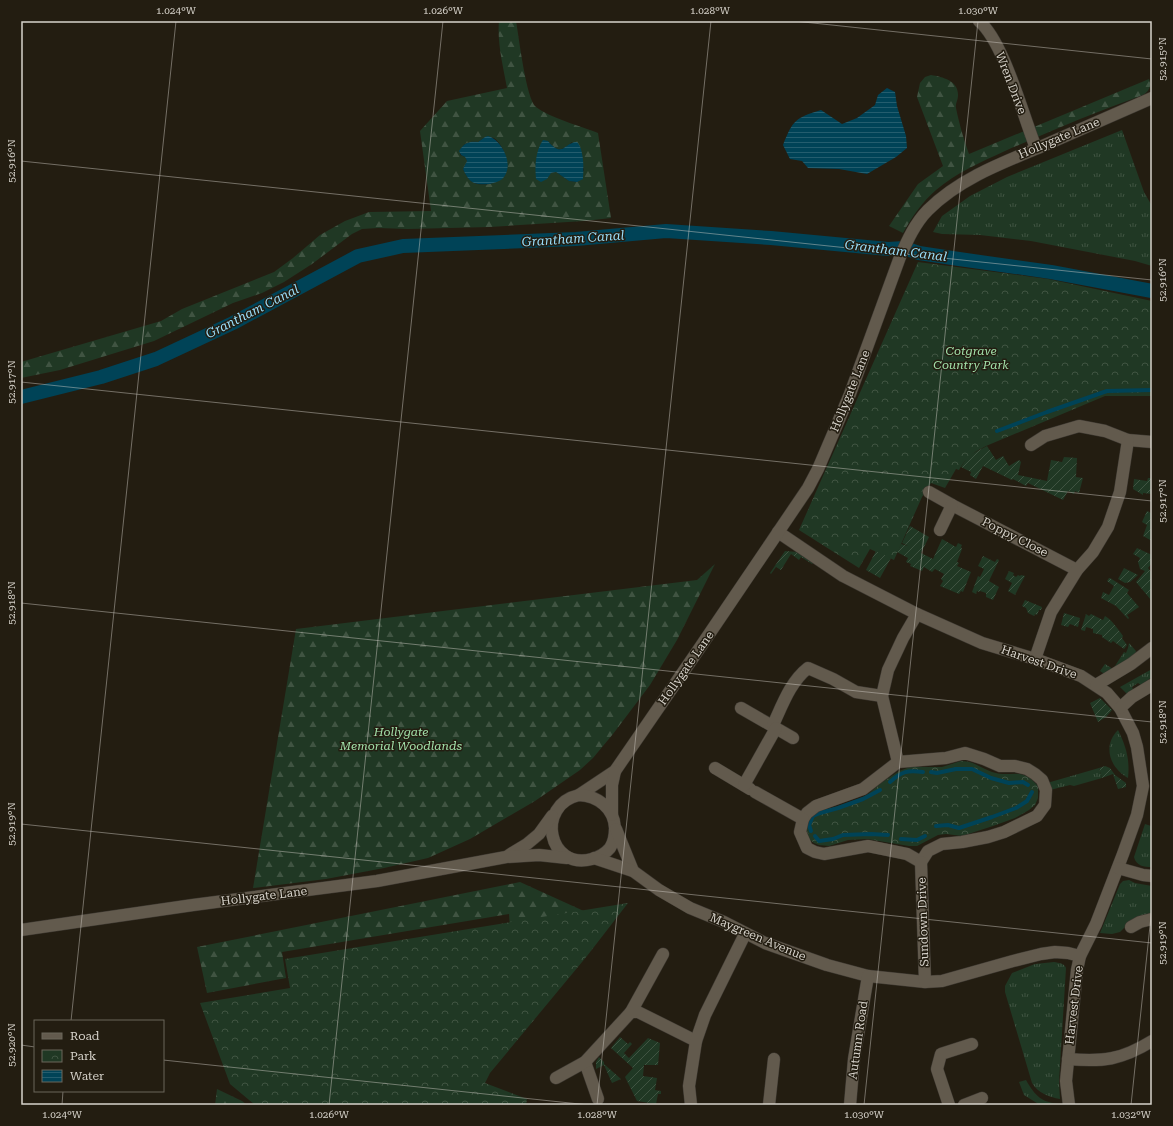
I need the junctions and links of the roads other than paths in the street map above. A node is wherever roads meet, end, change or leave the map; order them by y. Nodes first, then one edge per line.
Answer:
1 (979, 21) edge
2 (1152, 98) edge
3 (1036, 148) junction
4 (1128, 440) junction
5 (1152, 442) edge
6 (1031, 445) dead end
7 (929, 492) dead end
8 (952, 505) junction
9 (940, 530) dead end
10 (778, 532) junction
11 (1077, 570) junction
12 (917, 614) junction
13 (1152, 648) edge
14 (1035, 659) junction
15 (1096, 685) junction
16 (1152, 685) edge
17 (882, 696) junction
18 (742, 708) dead end
19 (1120, 708) junction
20 (775, 727) junction
21 (793, 738) dead end
22 (898, 762) junction
23 (715, 768) dead end
24 (614, 771) junction
25 (1148, 785) edge
26 (750, 789) junction
27 (579, 795) junction
28 (554, 814) junction
29 (802, 819) junction
30 (614, 820) junction
31 (506, 857) junction
32 (567, 858) junction
33 (594, 858) junction
34 (921, 862) junction
35 (1118, 868) junction
36 (633, 871) junction
37 (1152, 876) edge
38 (1152, 919) edge
39 (1131, 927) dead end
40 (21, 930) edge
41 (745, 934) junction
42 (663, 954) dead end
43 (1080, 956) junction
44 (868, 976) junction
45 (925, 982) junction
46 (632, 1012) junction
47 (696, 1041) junction
48 (1152, 1041) edge
49 (972, 1044) dead end
50 (774, 1059) dead end
51 (1068, 1059) junction
52 (585, 1062) junction
53 (556, 1078) dead end
54 (598, 1098) dead end
55 (982, 1098) dead end
56 (691, 1105) edge
57 (769, 1105) edge
58 (850, 1105) edge
59 (949, 1105) edge
60 (964, 1105) edge
61 (1070, 1105) edge

1 - 3 street, Wren Drive
2 - 3 street, Hollygate Lane
3 - 10 street, Hollygate Lane
4 - 5 street
4 - 6 street
4 - 11 street
7 - 8 street, Poppy Close
8 - 9 street
8 - 11 street, Poppy Close
10 - 12 street, Harvest Drive
10 - 24 street, Hollygate Lane
11 - 14 street
12 - 14 street, Harvest Drive
12 - 17 street
13 - 15 street
14 - 15 street, Harvest Drive
15 - 19 street, Harvest Drive
16 - 19 street
17 - 20 street
17 - 22 street
18 - 20 street
19 - 25 street, Harvest Drive
20 - 21 street
20 - 26 street
22 - 29 street
22 - 34 street
23 - 26 street
24 - 27 street, Hollygate Lane
24 - 30 street, Hollygate Lane
25 - 35 street, Harvest Drive
26 - 29 street
27 - 28 street
27 - 30 street
28 - 31 street, Hollygate Lane
28 - 32 street
29 - 34 street
30 - 33 street
30 - 36 street
31 - 32 street, Hollygate Lane
31 - 40 street, Hollygate Lane
32 - 33 street
33 - 36 street, Maygreen Avenue
34 - 45 street, Sundown Drive
35 - 37 street
35 - 43 street, Harvest Drive
36 - 41 street, Maygreen Avenue
38 - 39 street
41 - 44 street, Maygreen Avenue
41 - 47 street
42 - 46 street
43 - 45 street, Maygreen Avenue
43 - 51 street, Harvest Drive
44 - 45 street, Maygreen Avenue
44 - 58 street, Autumn Road
46 - 47 street
46 - 52 street
47 - 56 street
48 - 51 street
49 - 59 street
50 - 57 street
51 - 61 street, Harvest Drive
52 - 53 street
52 - 54 street
55 - 60 street

